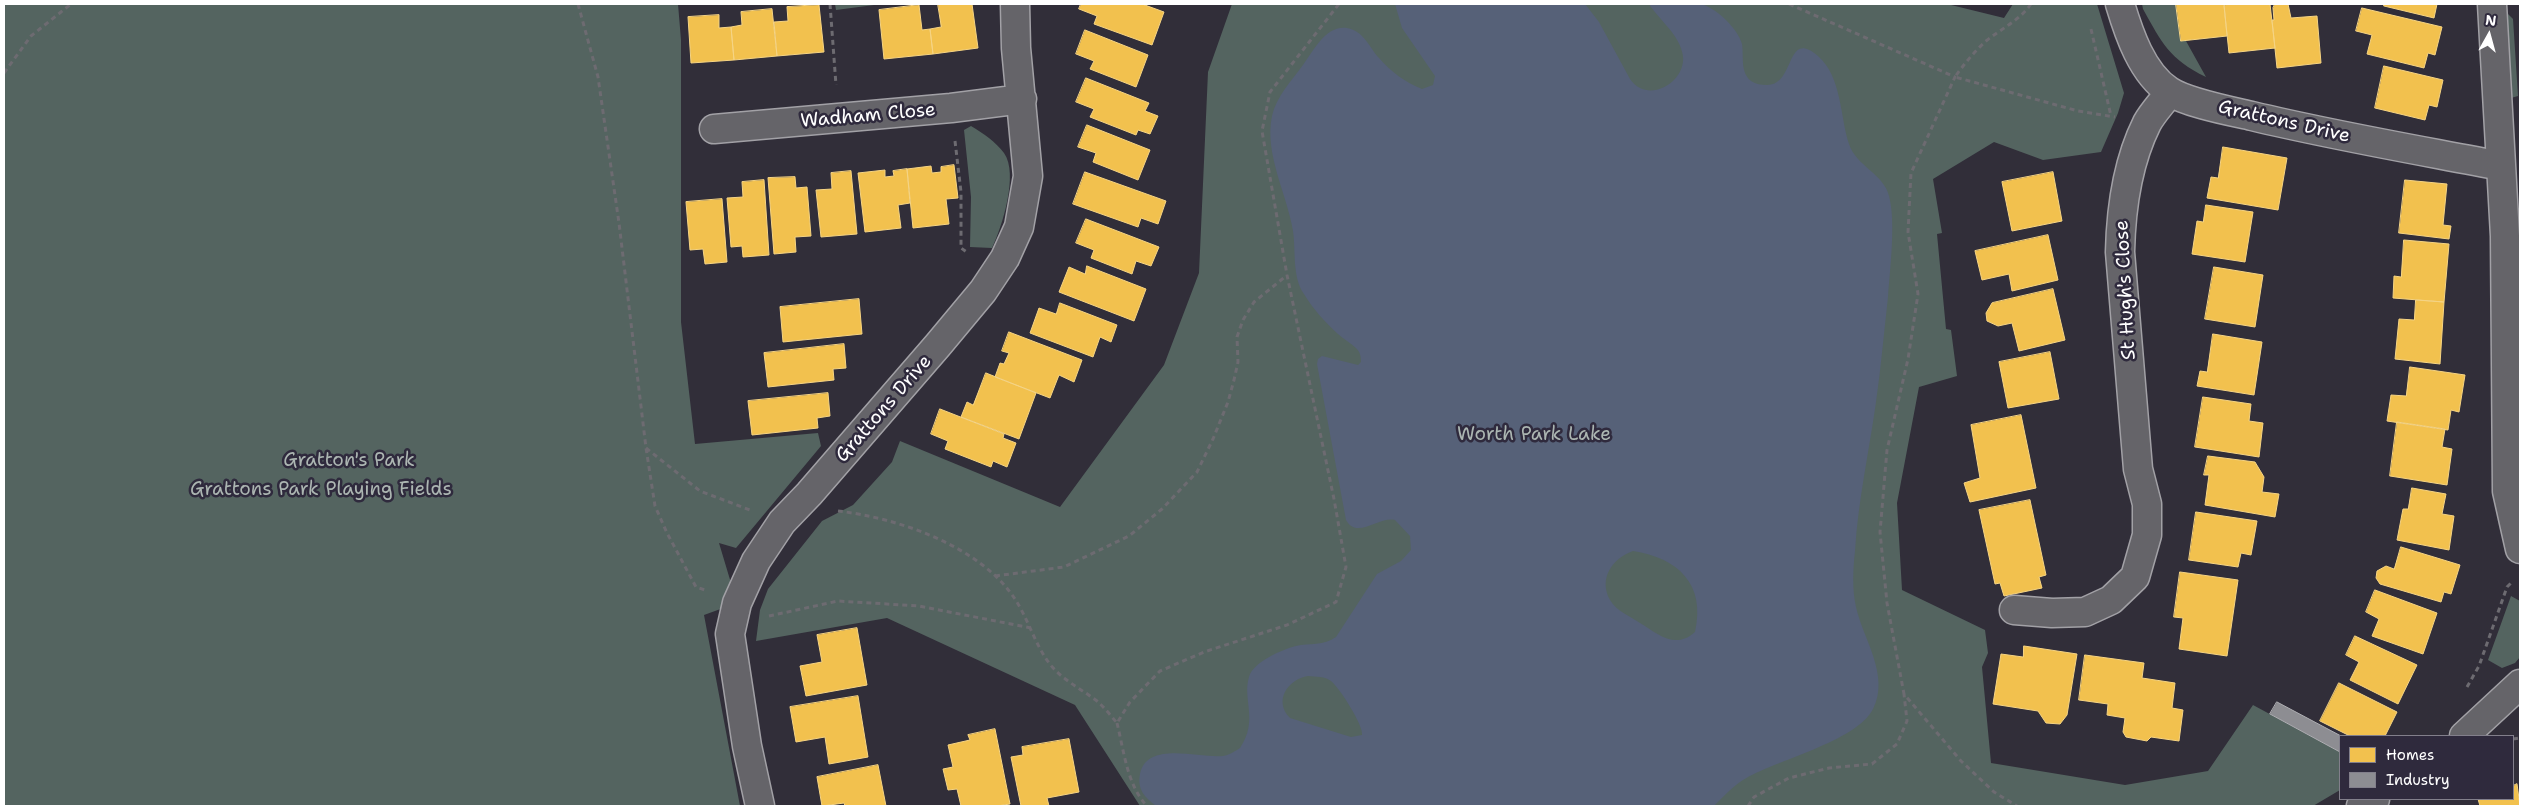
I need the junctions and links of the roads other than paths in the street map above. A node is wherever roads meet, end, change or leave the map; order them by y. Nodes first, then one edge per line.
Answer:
1 (1015, 4) edge
2 (2120, 4) edge
3 (2492, 4) edge
4 (2170, 92) junction
5 (1022, 99) junction
6 (714, 129) dead end
7 (2501, 166) junction
8 (2520, 549) edge
9 (2014, 610) dead end
10 (2520, 684) edge
11 (2465, 735) edge
12 (2373, 800) edge
13 (760, 806) edge
14 (2361, 806) edge

1 - 5 street, Grattons Drive
2 - 4 street, Grattons Drive
3 - 7 street
4 - 7 street, Grattons Drive
4 - 9 street, St Hugh's Close
5 - 6 street, Wadham Close
5 - 13 street, Grattons Drive
7 - 8 street
10 - 11 street
12 - 14 street

